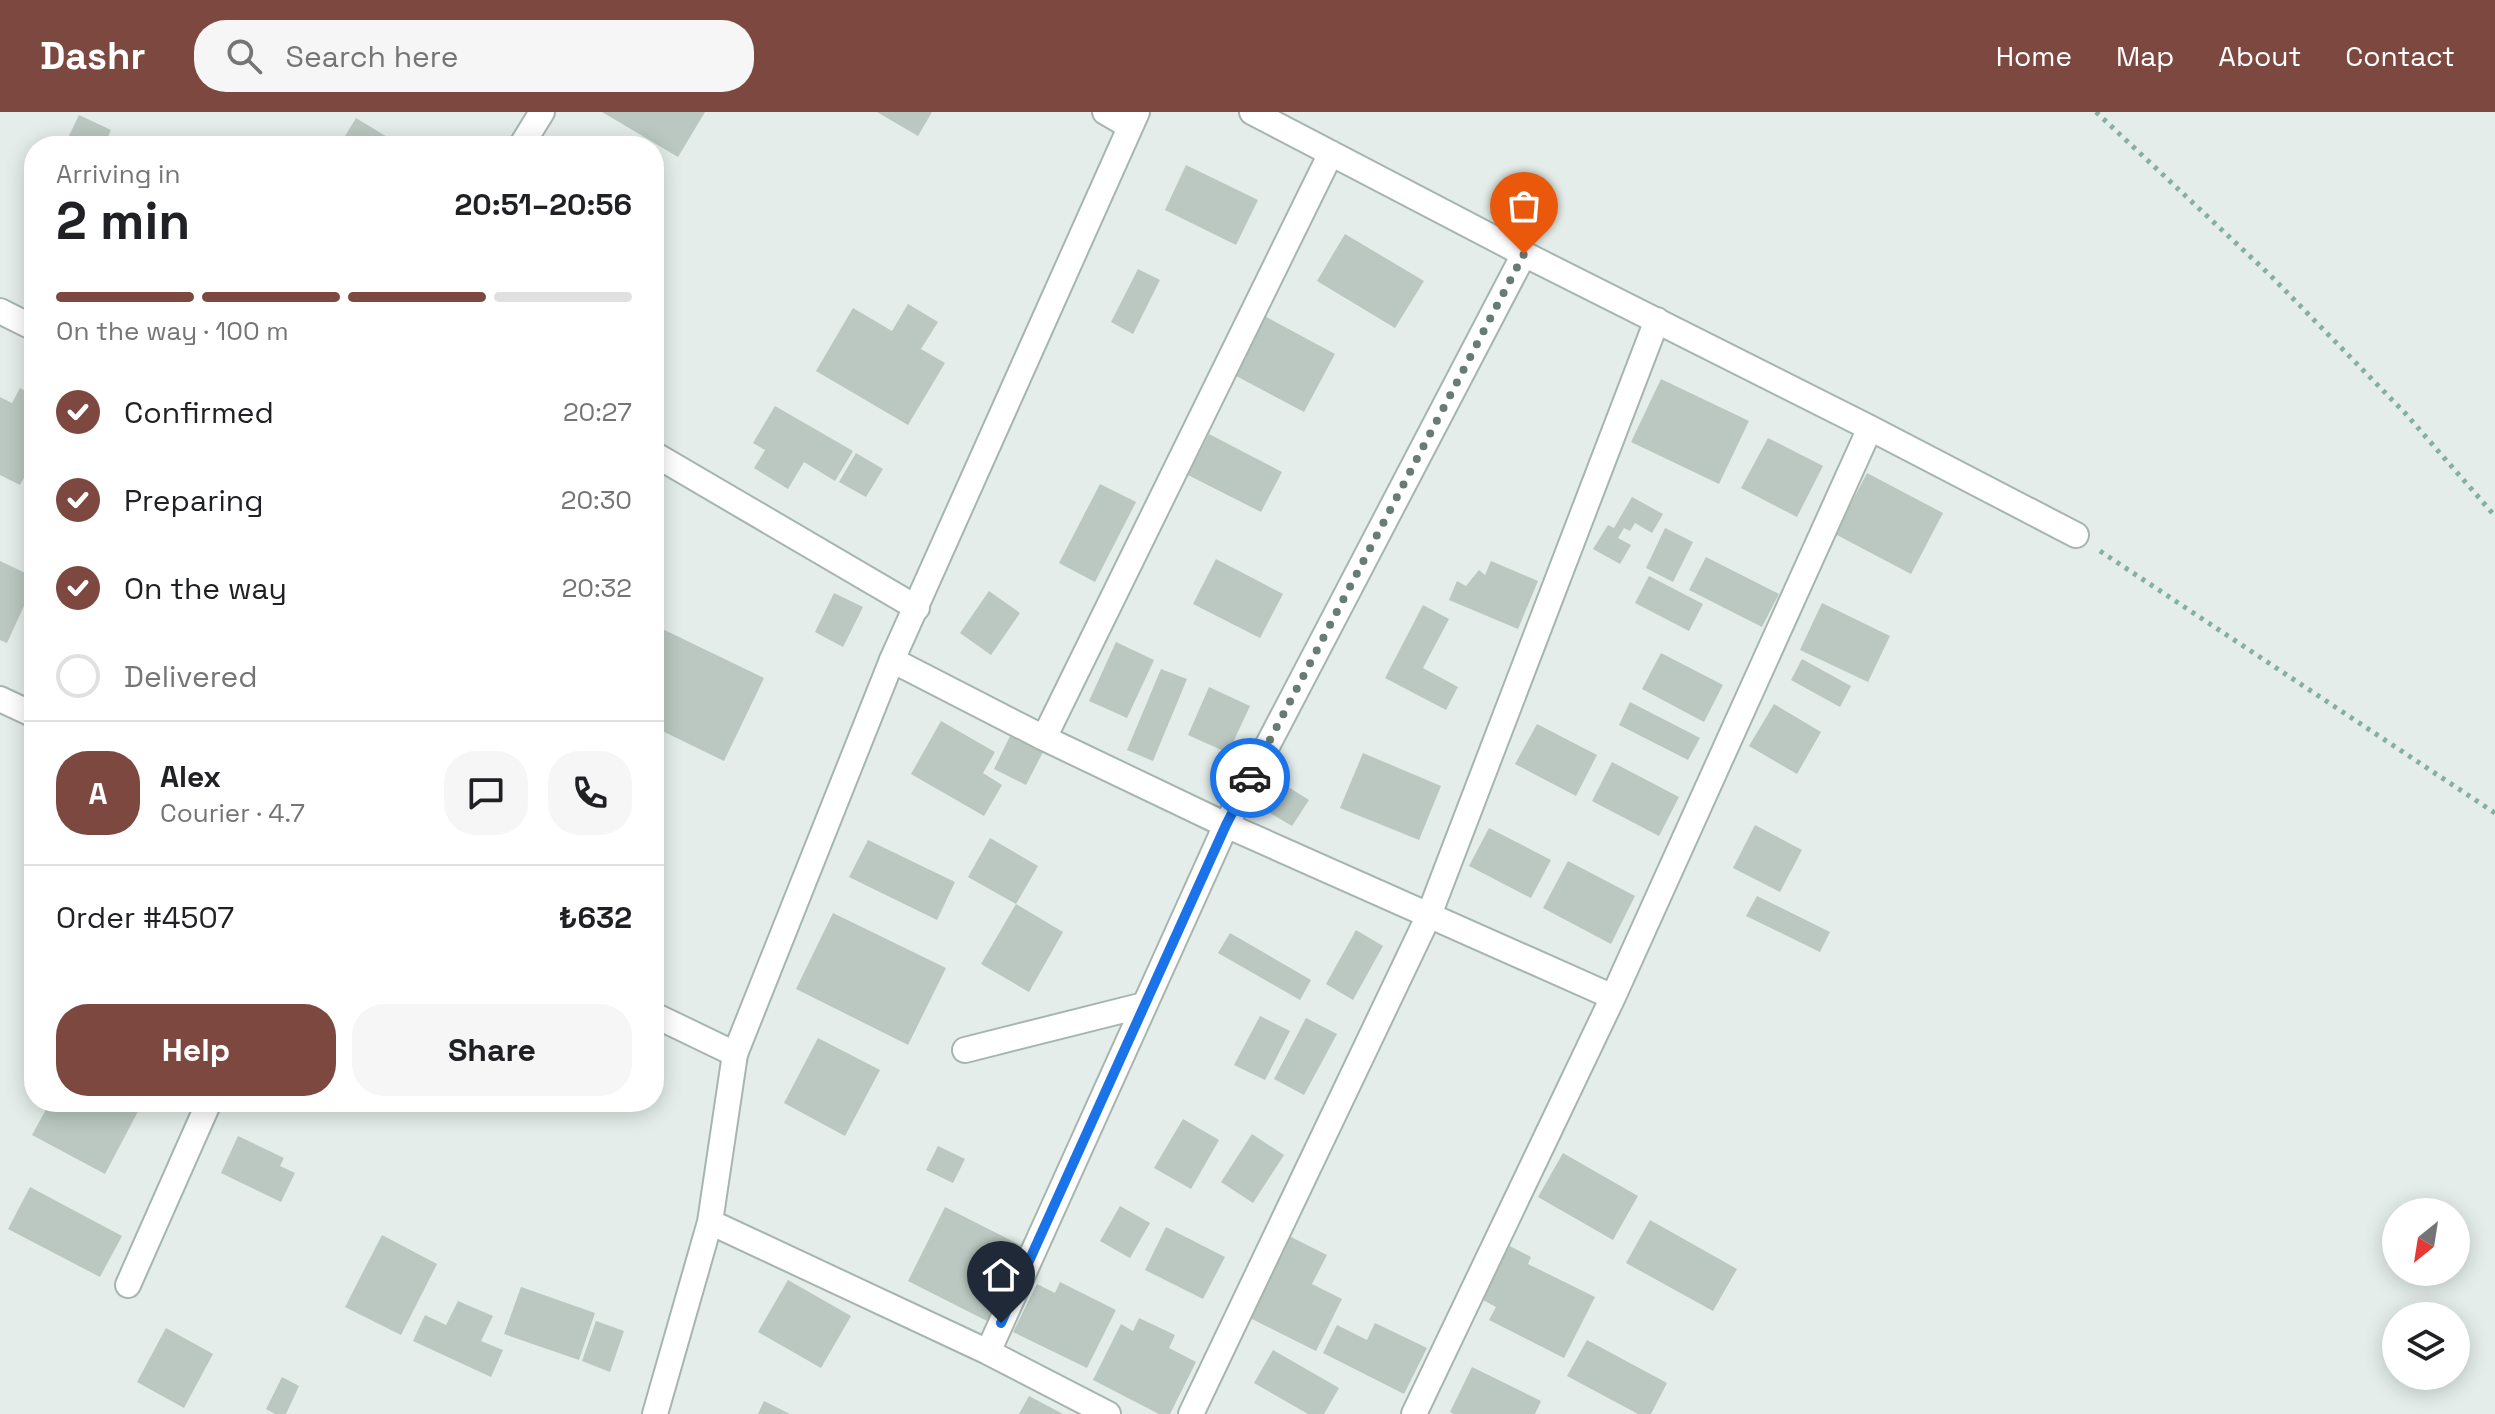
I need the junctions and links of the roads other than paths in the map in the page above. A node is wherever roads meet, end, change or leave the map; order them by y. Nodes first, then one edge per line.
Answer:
1 (542, 112) edge
2 (1105, 112) edge
3 (1252, 112) edge
4 (1133, 119) edge
5 (527, 136) edge
6 (1331, 153) junction
7 (1524, 254) junction
8 (0, 311) edge
9 (1657, 320) junction
10 (24, 323) edge
11 (1870, 428) junction
12 (664, 460) edge
13 (2076, 535) road end
14 (917, 608) junction
15 (892, 660) junction
16 (0, 699) edge
17 (24, 710) edge
18 (1044, 738) junction
19 (1226, 825) junction
20 (1429, 915) junction
21 (1613, 997) junction
22 (1144, 1005) junction
23 (664, 1020) edge
24 (965, 1050) dead end
25 (735, 1054) junction
26 (205, 1112) edge
27 (710, 1222) junction
28 (128, 1285) dead end
29 (988, 1352) junction
30 (655, 1414) edge
31 (1108, 1414) edge
32 (1191, 1414) edge
33 (1414, 1414) edge

1 - 5 street
2 - 4 street
3 - 6 street
4 - 14 street
6 - 7 street
6 - 18 street
7 - 9 street
7 - 19 street
8 - 10 street
9 - 11 street
9 - 20 street
11 - 13 street
11 - 21 street
12 - 14 street
14 - 15 street
15 - 18 street
15 - 25 street
16 - 17 street
18 - 19 street
19 - 20 street
19 - 22 street
20 - 21 street
20 - 32 street
21 - 33 street
22 - 24 street
22 - 29 street
23 - 25 street
25 - 27 street
26 - 28 street
27 - 29 street
27 - 30 street
29 - 31 street

